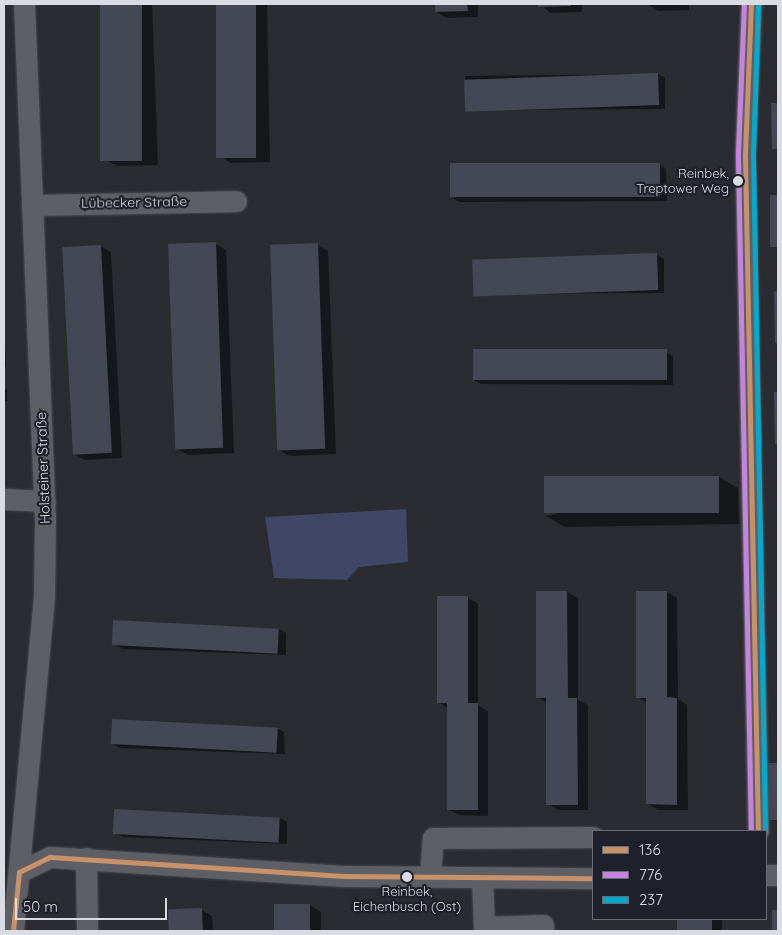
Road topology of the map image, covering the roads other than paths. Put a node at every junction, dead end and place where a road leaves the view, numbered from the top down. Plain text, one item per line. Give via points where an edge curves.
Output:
1 (24, 4) edge
2 (752, 4) edge
3 (236, 201) dead end
4 (32, 205) junction
5 (4, 499) edge
6 (45, 501) junction
7 (758, 830) edge
8 (592, 837) edge
9 (86, 858) junction
10 (19, 872) junction
11 (430, 877) junction
12 (482, 878) junction
13 (592, 878) edge
14 (13, 931) edge
15 (87, 931) edge
16 (543, 931) edge

1 - 4 street, Holsteiner Straße
2 - 7 street via 745,156
3 - 4 street, Lübecker Straße
4 - 6 street, Holsteiner Straße
5 - 6 street
6 - 10 street, Holsteiner Straße via 44,595
8 - 11 street via 433,838
9 - 10 street via 50,857
9 - 11 street via 343,876
9 - 15 street
10 - 14 street, Holsteiner Straße
11 - 12 street
12 - 13 street
12 - 16 street via 484,927 543,925

